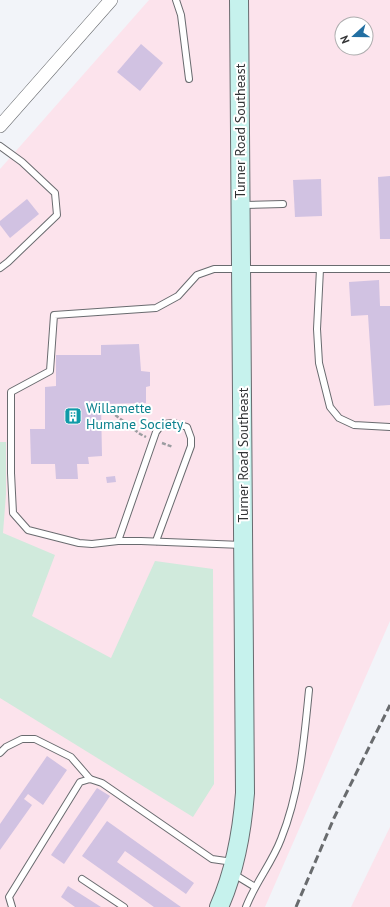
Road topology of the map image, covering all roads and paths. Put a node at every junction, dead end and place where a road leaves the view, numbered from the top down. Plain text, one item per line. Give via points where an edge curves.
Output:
1 (111, 0) edge
2 (176, 0) edge
3 (239, 0) edge
4 (189, 79) dead end
5 (0, 126) edge
6 (0, 146) edge
7 (283, 204) dead end
8 (241, 205) junction
9 (0, 268) edge
10 (241, 269) junction
11 (320, 269) junction
12 (390, 269) edge
13 (101, 404) dead end
14 (390, 427) edge
15 (154, 440) junction
16 (173, 447) dead end
17 (118, 541) junction
18 (156, 541) junction
19 (243, 545) junction
20 (309, 690) dead end
21 (0, 753) edge
22 (90, 779) junction
23 (233, 868) junction
24 (82, 879) dead end
25 (255, 887) junction
26 (12, 907) edge
27 (124, 907) edge
28 (219, 907) edge
29 (246, 907) edge

1 - 5 street
2 - 4 lane via 181,15
3 - 8 main road, Turner Road Southeast
6 - 9 lane via 22,162 55,193 57,215
7 - 8 lane
8 - 10 main road, Turner Road Southeast
10 - 11 lane
10 - 17 lane via 214,269 196,275 178,296 156,308 54,315 50,371 11,392 11,473 14,513 28,530 79,543
10 - 19 main road, Turner Road Southeast
11 - 12 lane
11 - 14 lane via 317,329 319,363 330,407 339,418 354,425
13 - 15 path via 140,434
15 - 16 path
15 - 17 lane
15 - 18 lane via 162,424 174,423 187,427 191,438 191,446
17 - 18 lane
18 - 19 lane
19 - 23 main road, Turner Road Southeast via 245,793 243,820
20 - 25 lane via 298,778 286,824 276,851
21 - 22 lane via 22,739 35,739 71,757
22 - 23 lane via 102,783 212,859
22 - 26 lane via 80,782 17,883 9,897
23 - 25 lane
23 - 28 main road, Turner Road Southeast
24 - 27 lane
25 - 29 lane

